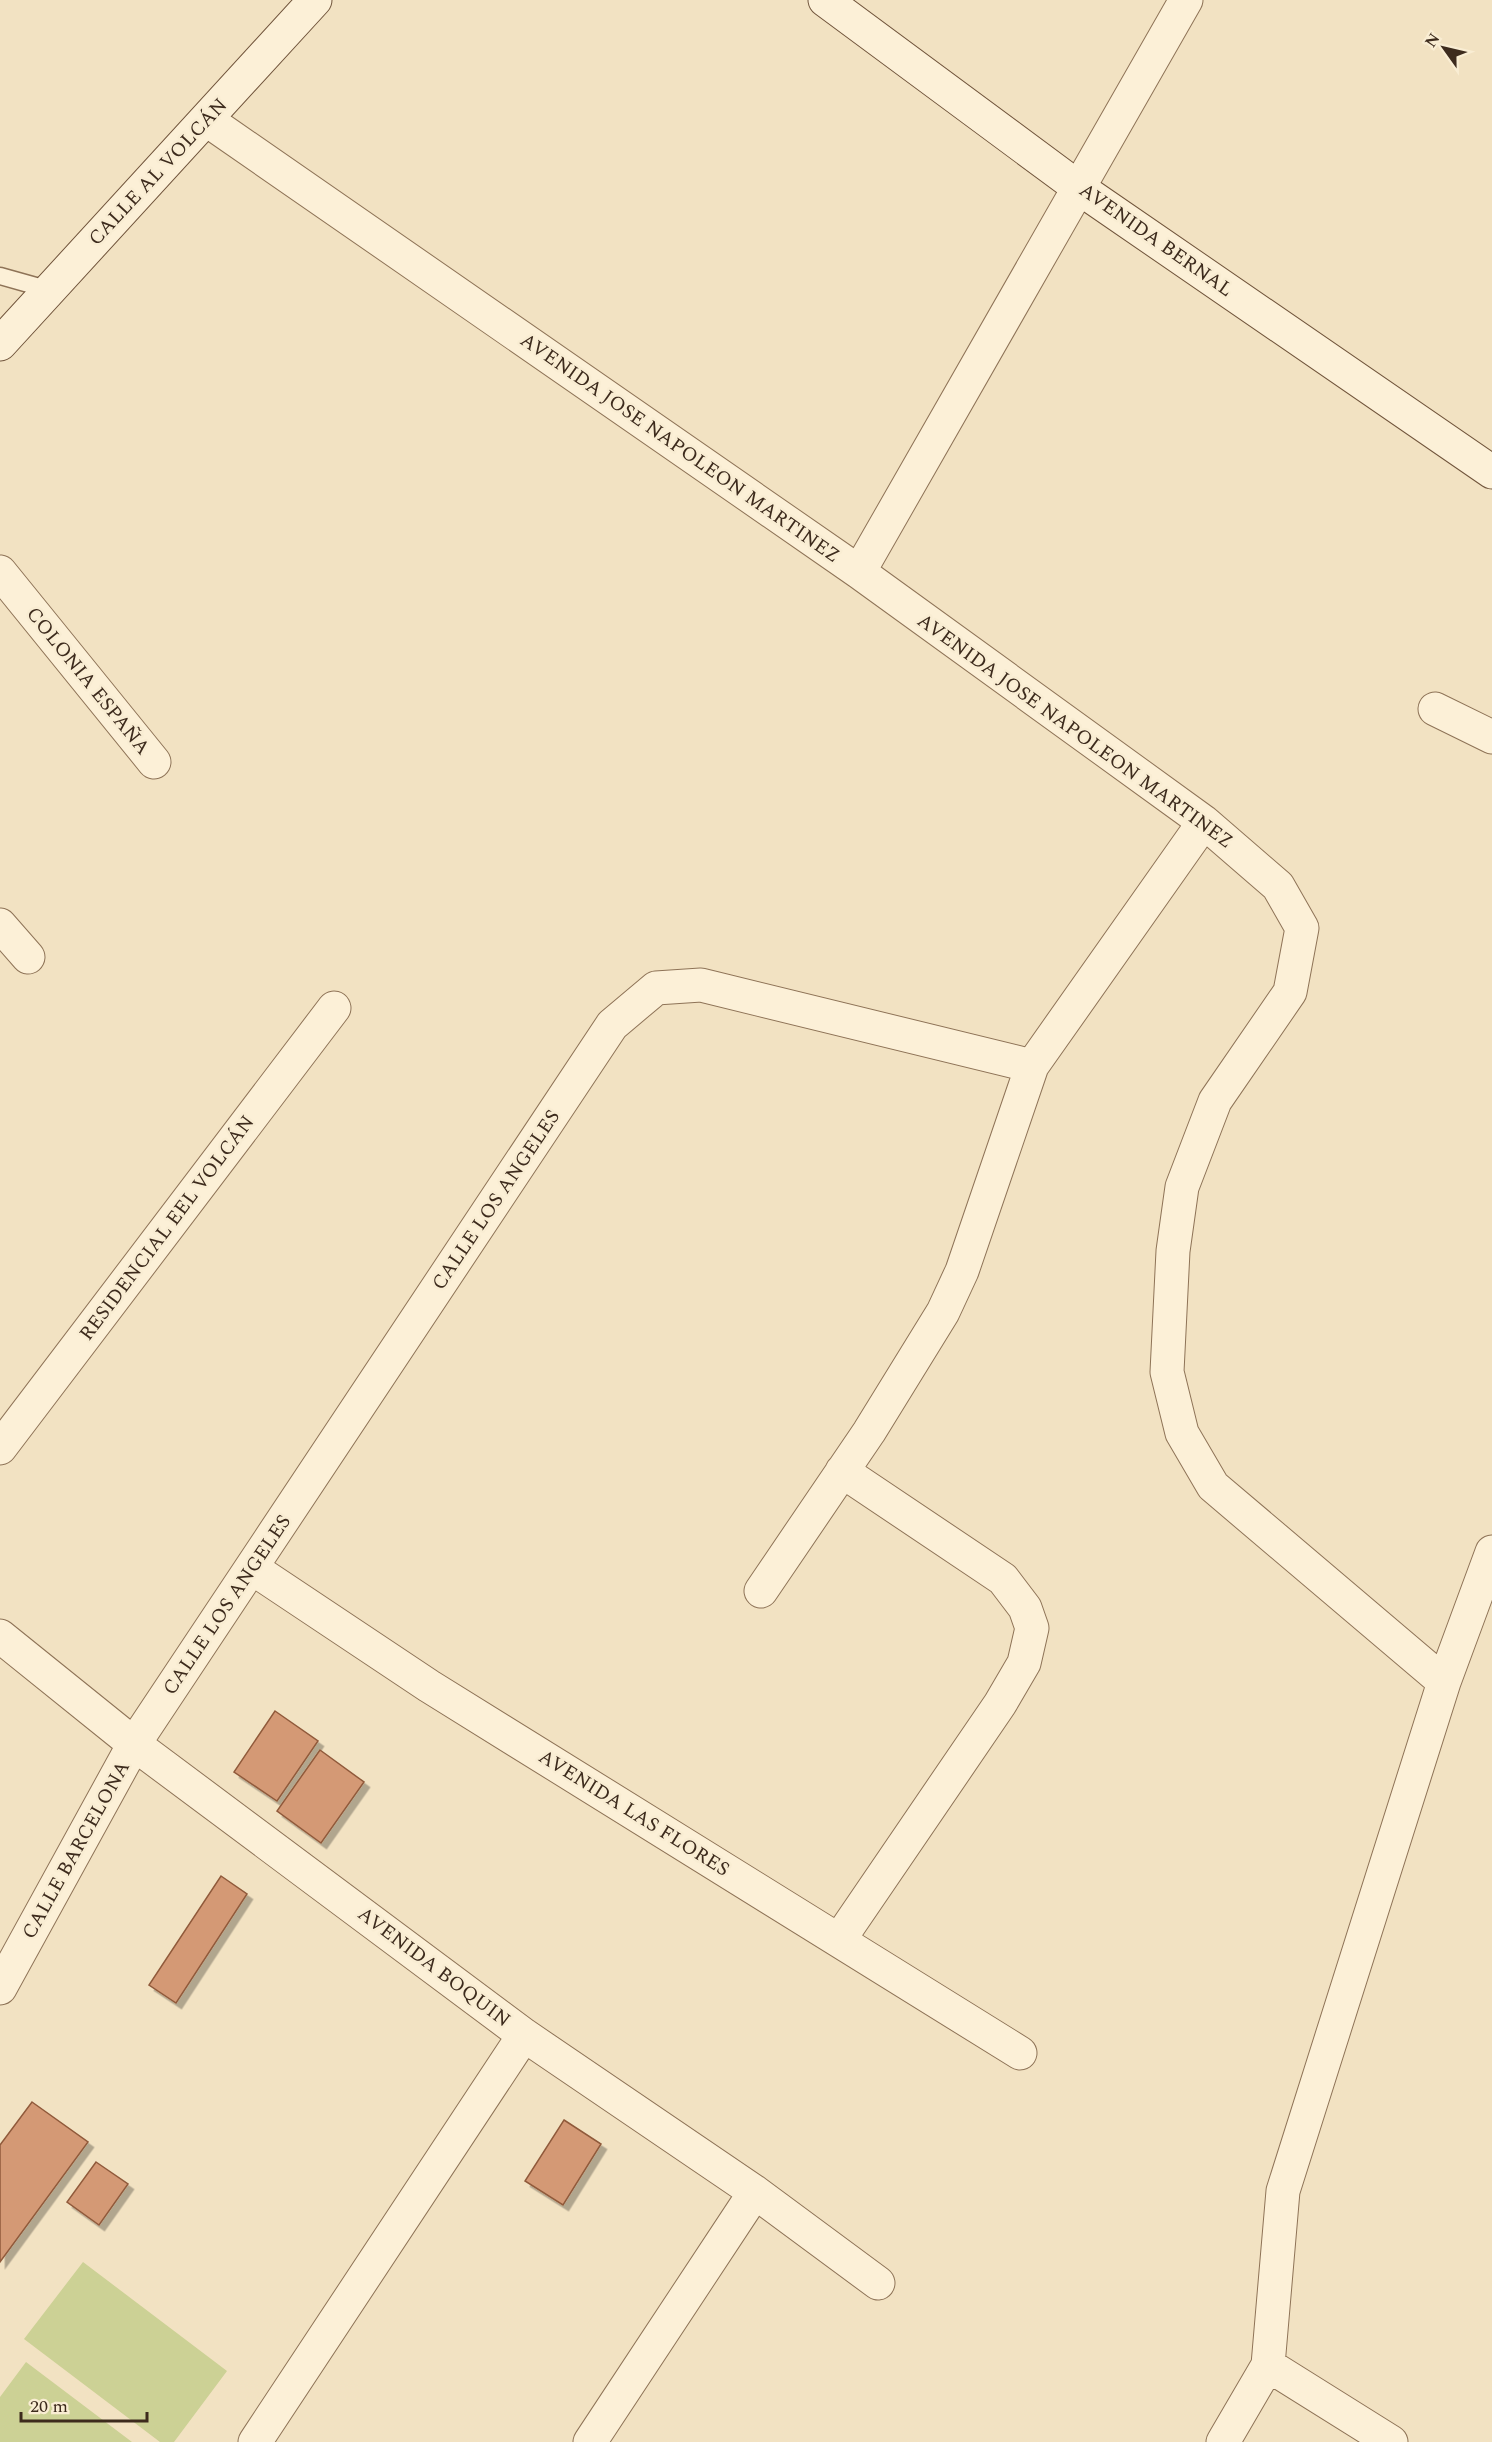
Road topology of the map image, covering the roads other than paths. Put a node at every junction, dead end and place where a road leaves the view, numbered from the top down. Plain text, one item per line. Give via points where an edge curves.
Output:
1 (315, 0) edge
2 (825, 0) edge
3 (1186, 0) edge
4 (207, 120) junction
5 (1079, 188) junction
6 (0, 276) edge
7 (50, 290) junction
8 (0, 344) edge
9 (1492, 472) edge
10 (0, 572) edge
11 (859, 572) junction
12 (1435, 709) dead end
13 (1492, 737) edge
14 (154, 762) dead end
15 (1204, 822) junction
16 (0, 925) edge
17 (28, 957) dead end
18 (334, 1008) dead end
19 (1032, 1066) junction
20 (0, 1448) edge
21 (842, 1471) junction
22 (1492, 1552) edge
23 (252, 1568) junction
24 (761, 1591) dead end
25 (0, 1636) edge
26 (1444, 1682) junction
27 (134, 1743) junction
28 (839, 1940) junction
29 (0, 1988) edge
30 (524, 2035) junction
31 (1020, 2053) dead end
32 (755, 2192) junction
33 (878, 2283) dead end
34 (1268, 2365) junction
35 (255, 2442) edge
36 (590, 2442) edge
37 (1223, 2442) edge
38 (1391, 2442) edge

1 - 4 street, CALLE AL VOLCÁN
2 - 5 street, AVENIDA BERNAL
3 - 5 street
4 - 7 street, CALLE AL VOLCÁN
4 - 11 street, AVENIDA JOSE NAPOLEON MARTINEZ
5 - 9 street, AVENIDA BERNAL
5 - 11 street
6 - 7 lane
7 - 8 street, CALLE AL VOLCÁN
10 - 14 street, COLONIA ESPAÑA
11 - 15 street, AVENIDA JOSE NAPOLEON MARTINEZ
12 - 13 street
15 - 19 street
15 - 26 street, AVENIDA JOSE NAPOLEON MARTINEZ via 1278,886 1302,928 1290,992 1215,1101 1182,1187 1173,1251 1167,1372 1182,1432 1213,1486
16 - 17 street
18 - 20 street, RESIDENCIAL EEL VOLCÁN
19 - 21 street via 962,1271 943,1312
19 - 23 street, CALLE LOS ANGELES via 700,985 657,988 612,1024
21 - 24 street
21 - 28 street via 1003,1579 1024,1608 1032,1628 1024,1663 1000,1704
22 - 26 street
23 - 27 street, CALLE LOS ANGELES
23 - 28 street, AVENIDA LAS FLORES via 429,1686
25 - 27 street, AVENIDA BOQUIN
26 - 34 street via 1283,2192
27 - 29 street, CALLE BARCELONA
27 - 30 street, AVENIDA BOQUIN
28 - 31 street, AVENIDA LAS FLORES
30 - 32 street, AVENIDA BOQUIN
30 - 35 street
32 - 33 street, AVENIDA BOQUIN
32 - 36 street
34 - 37 street
34 - 38 street

